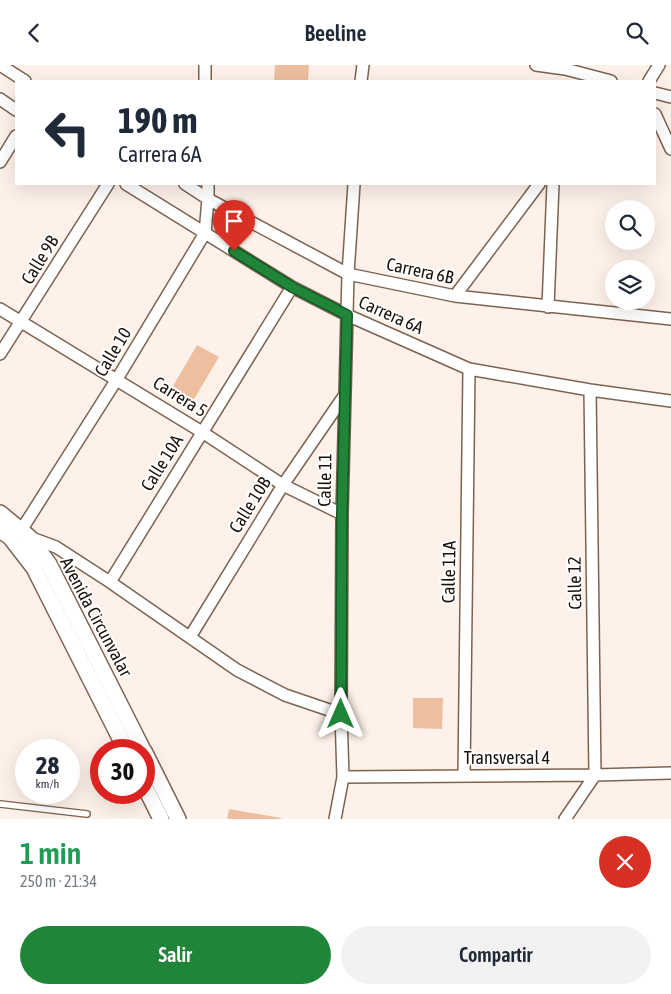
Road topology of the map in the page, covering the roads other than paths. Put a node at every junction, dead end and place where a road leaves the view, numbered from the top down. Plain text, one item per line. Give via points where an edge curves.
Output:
1 (0, 65) edge
2 (205, 65) edge
3 (362, 65) edge
4 (536, 65) edge
5 (659, 65) edge
6 (565, 72) edge
7 (23, 80) edge
8 (205, 80) edge
9 (361, 80) edge
10 (606, 80) edge
11 (650, 80) edge
12 (656, 93) edge
13 (671, 97) edge
14 (0, 99) edge
15 (15, 108) edge
16 (656, 115) edge
17 (15, 138) edge
18 (671, 149) edge
19 (0, 162) edge
20 (107, 185) edge
21 (128, 185) edge
22 (186, 185) edge
23 (208, 185) edge
24 (354, 185) edge
25 (538, 185) edge
26 (552, 185) edge
27 (208, 199) junction
28 (205, 233) junction
29 (348, 274) junction
30 (292, 287) junction
31 (455, 296) junction
32 (548, 307) junction
33 (0, 309) edge
34 (347, 315) junction
35 (671, 319) edge
36 (21, 322) junction
37 (0, 354) edge
38 (470, 369) junction
39 (117, 379) junction
40 (590, 391) junction
41 (344, 395) junction
42 (671, 401) edge
43 (202, 431) junction
44 (283, 485) junction
45 (0, 513) edge
46 (342, 514) junction
47 (0, 530) edge
48 (26, 533) junction
49 (110, 582) junction
50 (190, 637) junction
51 (341, 714) junction
52 (120, 739) edge
53 (138, 739) edge
54 (155, 772) edge
55 (671, 773) edge
56 (464, 775) junction
57 (595, 775) junction
58 (343, 777) junction
59 (0, 804) edge
60 (154, 804) edge
61 (87, 814) dead end
62 (161, 819) edge
63 (178, 819) edge
64 (335, 819) edge
65 (565, 819) edge

1 - 7 street
2 - 8 street
3 - 9 street
4 - 6 street
5 - 11 street
6 - 10 street
12 - 13 street
14 - 15 street
16 - 18 street
17 - 19 street
20 - 36 street, Calle 9B
21 - 28 street, Carrera 6A
22 - 27 street, Carrera 6B
23 - 27 street, Calle 10
24 - 29 street, Calle 11
25 - 31 street
26 - 32 street
27 - 28 street, Calle 10
27 - 29 street, Carrera 6B
28 - 30 street, Carrera 6A
28 - 39 street, Calle 10
29 - 31 street, Carrera 6B
29 - 34 street, Calle 11
30 - 34 street, Carrera 6A
30 - 43 street, Calle 10A
31 - 32 street, Carrera 6B
32 - 35 street, Carrera 6B
33 - 36 street, Carrera 5
34 - 38 street, Carrera 6A
34 - 41 street, Calle 11
36 - 37 street, Calle 9B
36 - 39 street, Carrera 5
38 - 40 street, Carrera 6A
38 - 56 street, Calle 11A
39 - 43 street, Carrera 5
39 - 48 street, Calle 10
40 - 42 street, Carrera 6A
40 - 57 street, Calle 12
41 - 44 street, Calle 10B
41 - 46 street, Calle 11
43 - 44 street, Carrera 5
43 - 49 street, Calle 10A
44 - 46 street, Carrera 5
44 - 50 street, Calle 10B
45 - 48 main road, Avenida Circunvalar
46 - 51 street, Calle 11
47 - 52 main road, Avenida Circunvalar via 10,537 34,568
48 - 49 street via 56,547
48 - 53 main road, Avenida Circunvalar via 49,564
49 - 50 street
50 - 51 street via 237,670 285,695
51 - 58 street, Calle 11
54 - 63 main road, Avenida Circunvalar
55 - 57 street, Transversal 4
56 - 57 street, Transversal 4
56 - 58 street, Transversal 4
57 - 65 street
58 - 64 street, Calle 11
59 - 61 lane
60 - 62 main road

